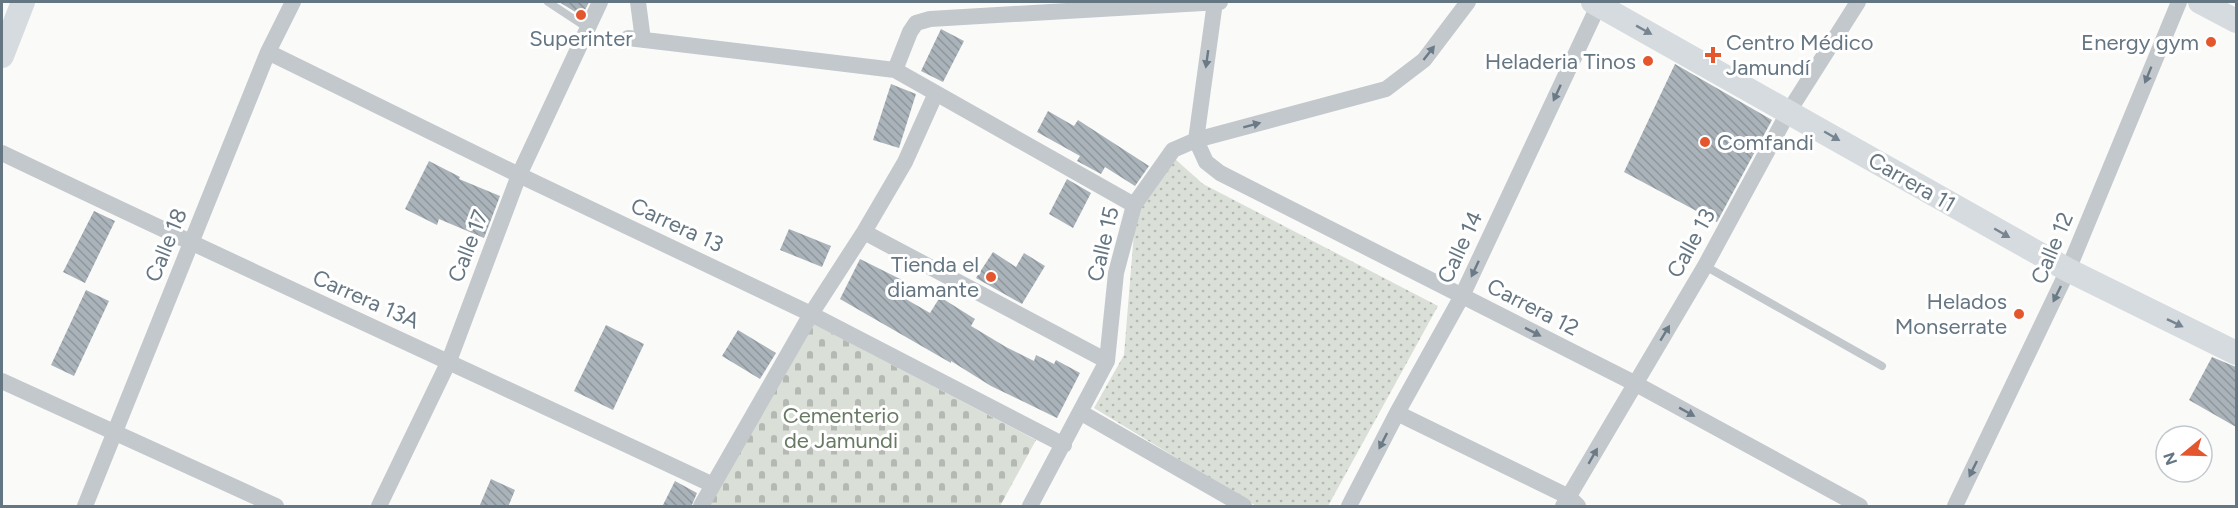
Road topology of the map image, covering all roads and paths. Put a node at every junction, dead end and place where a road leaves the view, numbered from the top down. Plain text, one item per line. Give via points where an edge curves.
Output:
1 (23, 2) edge
2 (293, 2) edge
3 (548, 2) edge
4 (600, 2) edge
5 (638, 2) edge
6 (1216, 2) edge
7 (1468, 2) edge
8 (1597, 2) edge
9 (1858, 2) edge
10 (2179, 2) edge
11 (2200, 2) edge
12 (2236, 21) edge
13 (589, 29) junction
14 (268, 52) junction
15 (2, 56) edge
16 (895, 70) junction
17 (936, 93) junction
18 (1789, 111) junction
19 (1196, 140) junction
20 (2, 153) edge
21 (519, 175) junction
22 (1134, 205) junction
23 (864, 232) junction
24 (191, 244) junction
25 (1705, 266) junction
26 (2068, 270) junction
27 (1462, 296) junction
28 (812, 314) junction
29 (2236, 353) edge
30 (1107, 360) junction
31 (449, 361) junction
32 (1882, 366) dead end
33 (2, 381) edge
34 (1636, 384) junction
35 (1080, 412) junction
36 (1397, 412) junction
37 (115, 433) junction
38 (1064, 445) junction
39 (713, 485) junction
40 (1570, 503) edge
41 (85, 507) edge
42 (276, 507) edge
43 (379, 507) edge
44 (701, 507) edge
45 (1030, 507) edge
46 (1244, 507) edge
47 (1349, 507) edge
48 (1860, 507) edge
49 (1955, 507) edge

1 - 15 main road
2 - 14 street, Calle 18
3 - 13 lane
4 - 13 street, Calle 17
5 - 16 street via 635,39
6 - 16 street via 930,19 916,23
6 -> 19 street
19 -> 7 street, Calle 15 via 1386,89 1424,60
8 -> 18 main road, Carrera 11
8 -> 27 street, Calle 14
9 - 18 street, Calle 13
10 -> 26 street, Calle 12
11 - 12 main road
13 - 21 street, Calle 17
14 - 21 street, Carrera 13
14 - 24 street, Calle 18
16 - 17 street
17 - 22 street
17 - 23 street via 905,162
18 - 25 street, Calle 13
18 -> 26 main road, Carrera 11
19 - 22 street, Calle 15 via 1173,150
19 - 27 street, Carrera 12 via 1206,162 1220,173
20 - 24 street, Carrera 13A
21 - 28 street, Carrera 13
21 - 31 street, Calle 17
22 - 30 street, Calle 15 via 1116,273
23 - 28 street
23 - 30 street
24 - 31 street, Carrera 13A
24 - 37 street, Calle 18
25 - 32 lane
34 -> 25 street, Calle 13
26 -> 29 main road, Carrera 11
26 -> 49 street, Calle 12
27 -> 34 street, Carrera 12
27 - 36 street, Calle 14
28 - 38 street, Carrera 13
28 - 39 street
30 - 35 street, Calle 15
31 - 39 street, Carrera 13A
31 - 43 street, Calle 17
33 - 37 street
40 -> 34 street, Calle 13
34 -> 48 street, Carrera 12
35 - 38 street, Calle 15
35 - 46 street
36 - 40 street
36 -> 47 street, Calle 14
37 - 41 street, Calle 18
37 - 42 street
38 - 45 street, Calle 15
39 - 44 street

